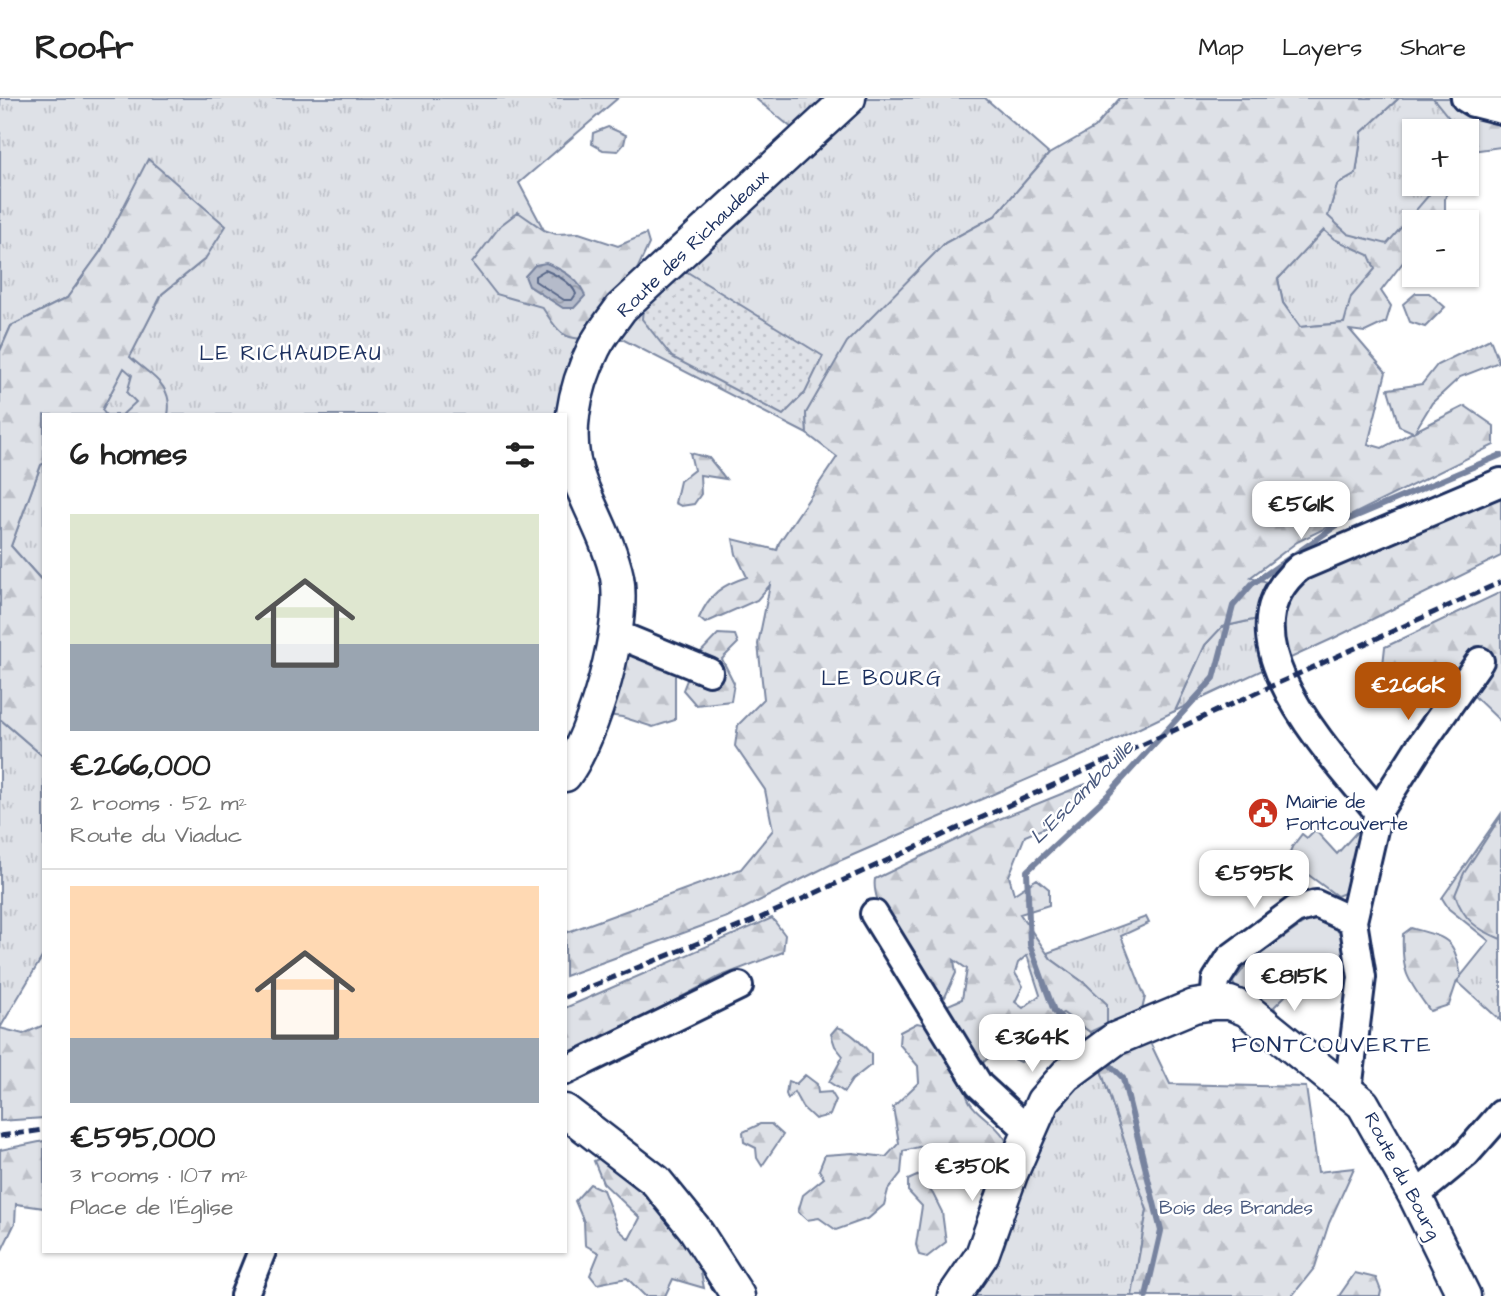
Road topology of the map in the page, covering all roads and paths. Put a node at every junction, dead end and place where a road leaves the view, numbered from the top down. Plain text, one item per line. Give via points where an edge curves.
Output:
1 (849, 98) edge
2 (1465, 98) edge
3 (1501, 110) edge
4 (1501, 482) edge
5 (614, 633) junction
6 (1480, 661) dead end
7 (709, 672) dead end
8 (567, 772) edge
9 (1378, 812) junction
10 (874, 914) dead end
11 (1353, 921) junction
12 (739, 986) dead end
13 (1204, 1005) junction
14 (567, 1071) edge
15 (1348, 1090) junction
16 (567, 1113) edge
17 (1501, 1114) edge
18 (1030, 1132) junction
19 (1415, 1196) junction
20 (261, 1253) edge
21 (244, 1296) edge
22 (738, 1296) edge
23 (954, 1296) edge
24 (1464, 1296) edge

1 - 5 street, Route des Richaudeaux via 621,308 595,347 578,386 572,451 616,574 619,590
2 - 3 street
4 - 9 street via 1300,567 1275,595 1270,636 1281,677 1326,749
5 - 7 street
5 - 8 street, Route des Richaudeaux via 594,715
6 - 9 street
9 - 11 street
10 - 18 street via 979,1085
11 - 13 street via 1316,904 1295,910 1230,958
11 - 15 street via 1362,977
12 - 14 street
13 - 15 street, Route du Bourg via 1230,1003 1247,1010
13 - 18 street via 1115,1039 1089,1057 1043,1101
15 - 19 street, Route du Bourg via 1363,1104
16 - 22 street via 656,1181 694,1228
17 - 19 street via 1466,1154
18 - 23 street via 982,1255
19 - 24 street, Route du Bourg
20 - 21 street

